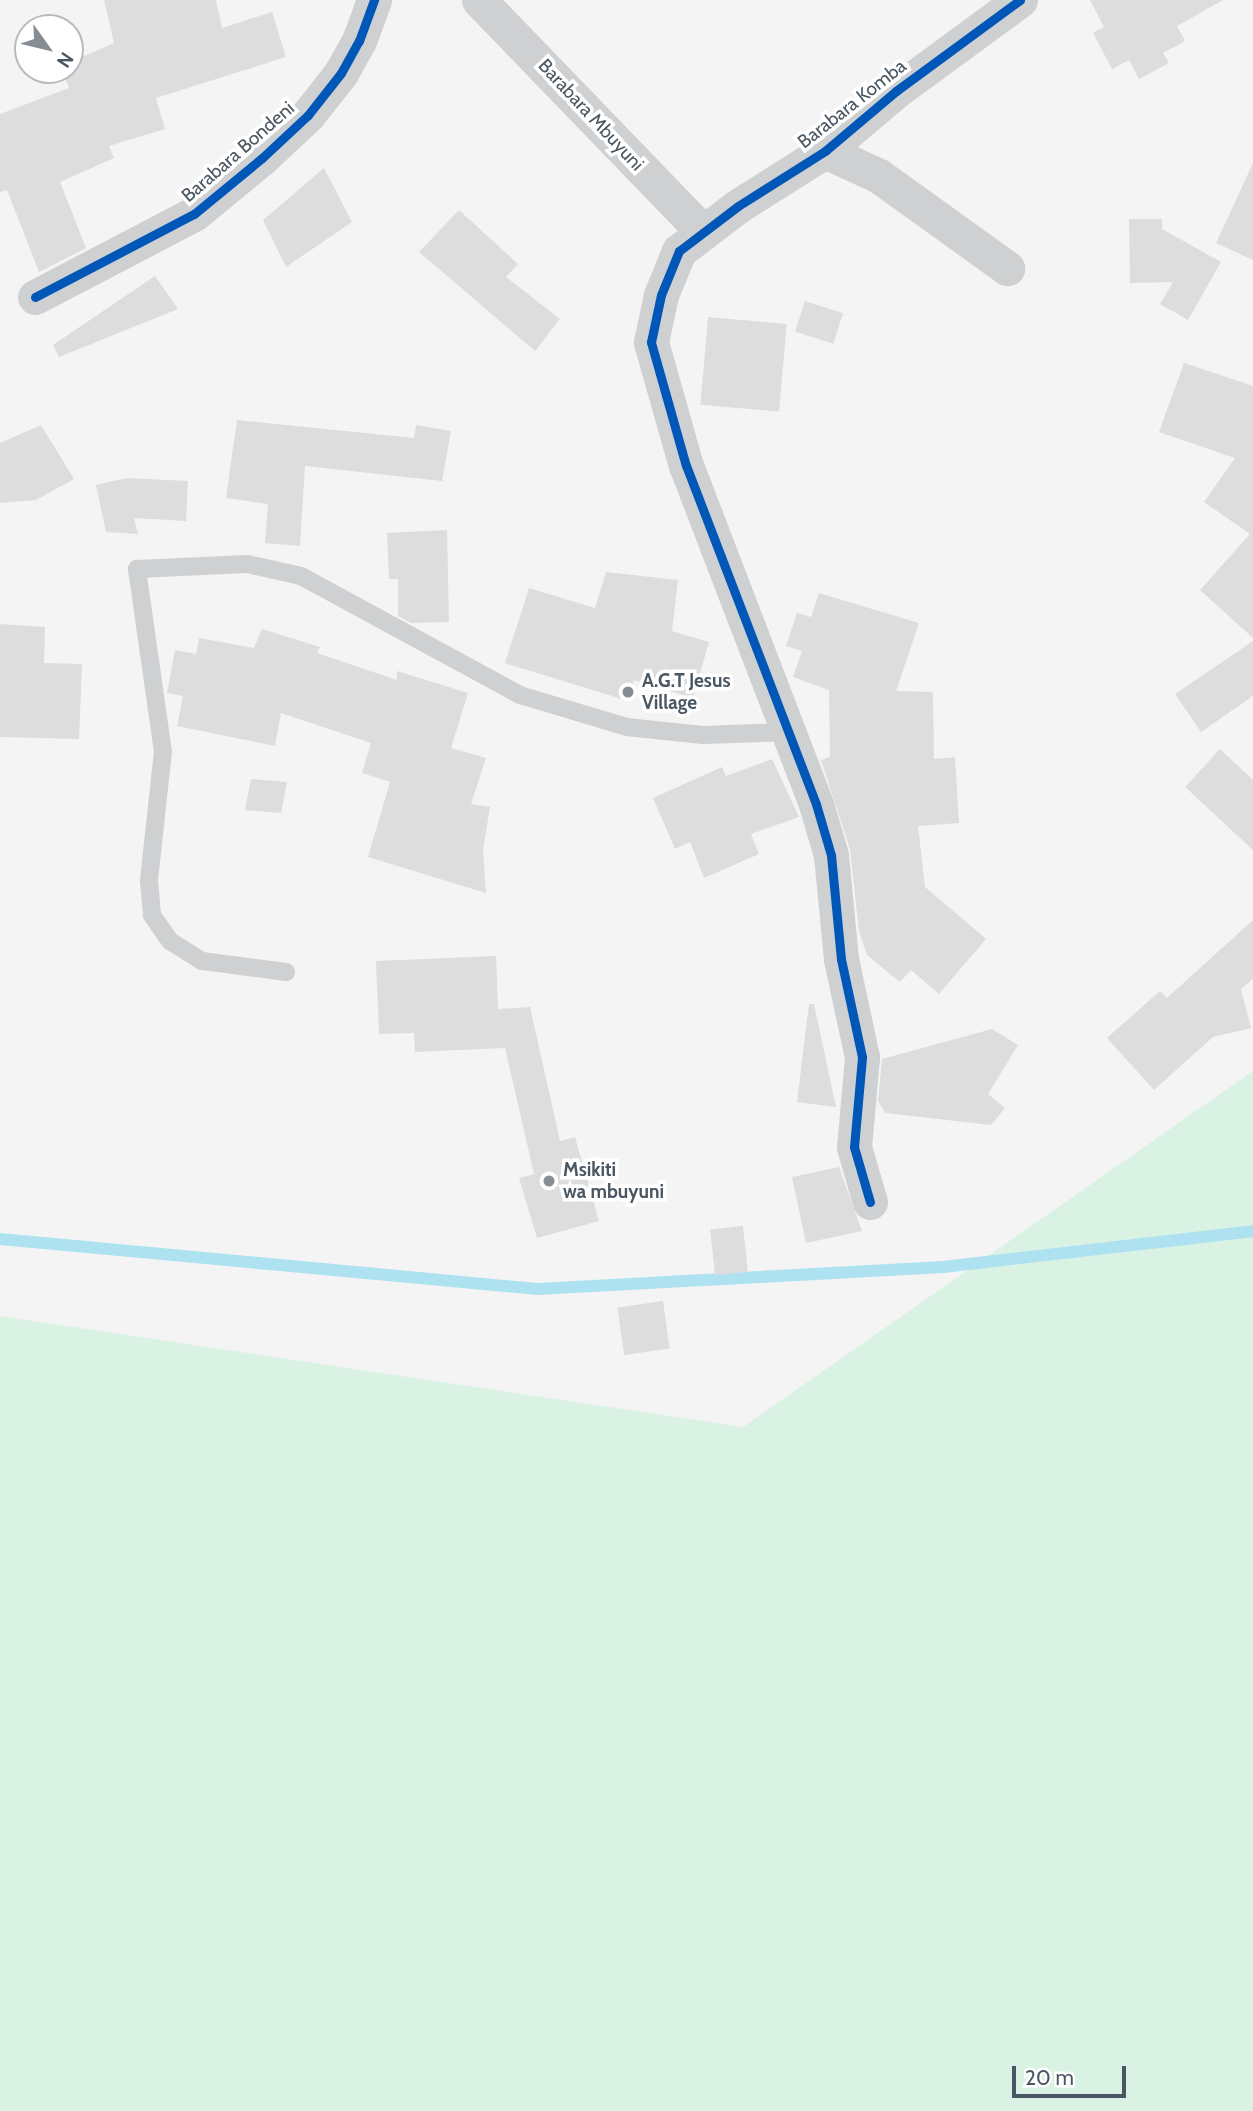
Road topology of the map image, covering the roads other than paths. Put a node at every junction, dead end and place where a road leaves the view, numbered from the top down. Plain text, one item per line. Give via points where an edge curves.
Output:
1 (374, 0) edge
2 (479, 0) edge
3 (1020, 0) edge
4 (825, 150) junction
5 (702, 231) junction
6 (1007, 268) dead end
7 (35, 297) dead end
8 (788, 732) junction
9 (286, 972) dead end
10 (870, 1202) dead end

1 - 7 street, Barabara Bondeni via 341,73 308,115 262,158 194,214
2 - 5 street, Barabara Mbuyuni
3 - 4 street, Barabara Komba
4 - 5 street, Barabara Komba
4 - 6 street via 899,189
5 - 8 street, Barabara Komba via 679,251 661,295 651,342 686,466
8 - 9 lane via 703,735 627,727 520,695 301,576 247,564 137,569 163,752 149,880 152,915 170,941 202,961
8 - 10 street, Barabara Komba via 816,804 838,893 841,959 862,1057 854,1147

